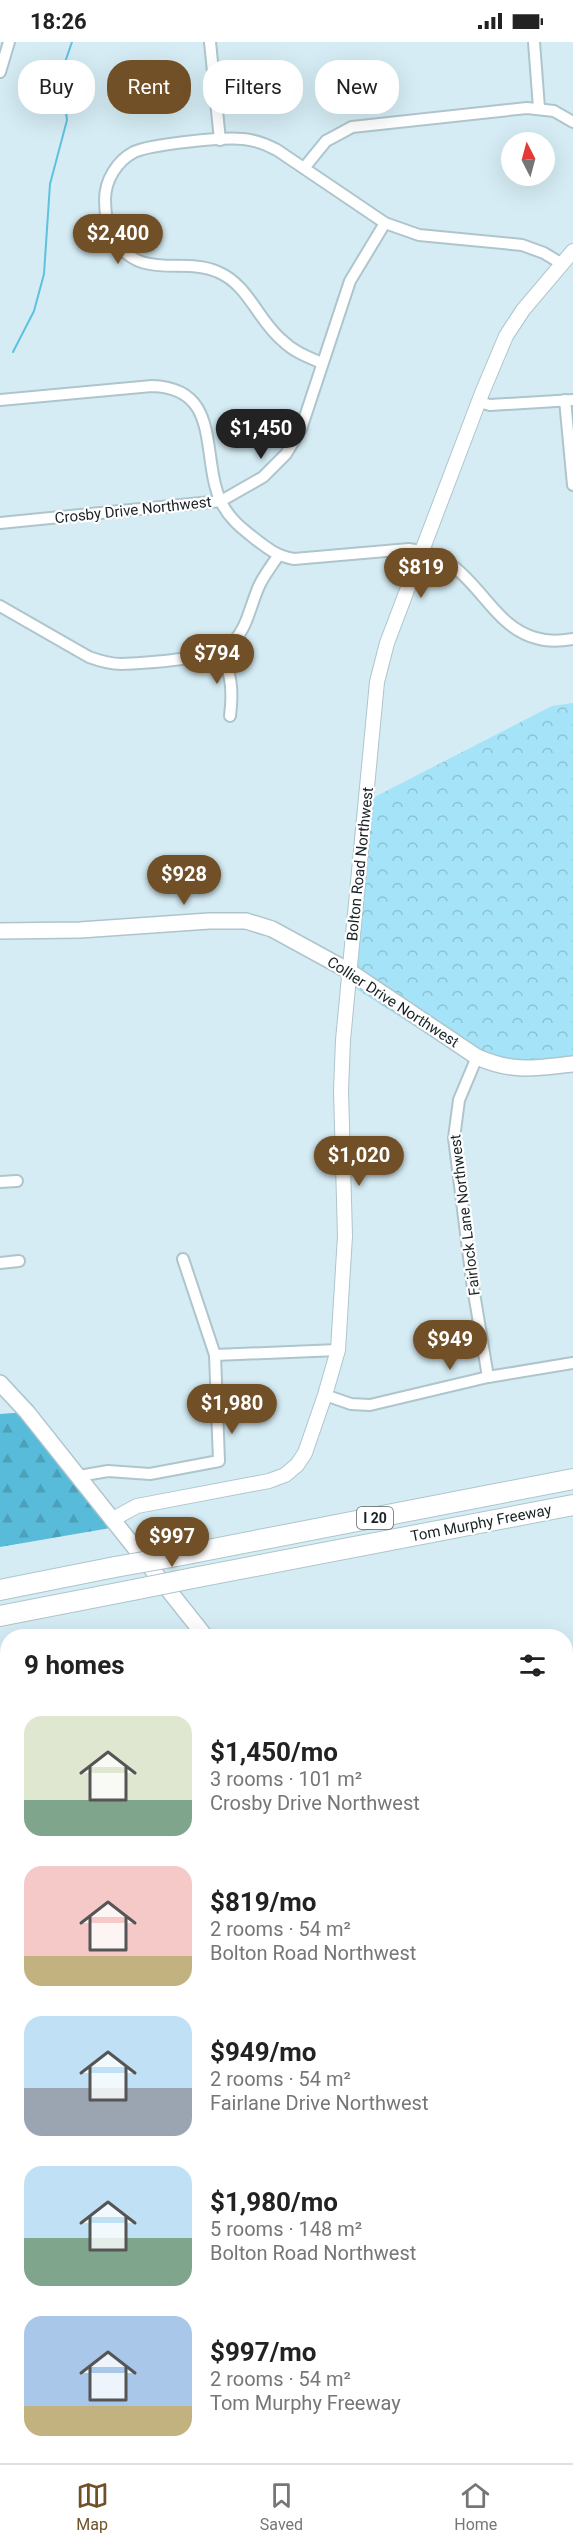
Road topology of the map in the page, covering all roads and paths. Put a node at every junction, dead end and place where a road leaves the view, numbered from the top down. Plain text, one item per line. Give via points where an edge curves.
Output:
1 (9, 42) edge
2 (210, 42) edge
3 (534, 42) edge
4 (0, 72) edge
5 (539, 108) junction
6 (573, 123) edge
7 (220, 140) junction
8 (304, 168) junction
9 (385, 223) junction
10 (573, 251) edge
11 (562, 264) junction
12 (322, 363) junction
13 (0, 400) edge
14 (569, 400) edge
15 (479, 402) junction
16 (573, 485) edge
17 (221, 501) junction
18 (0, 523) edge
19 (422, 550) junction
20 (278, 556) junction
21 (0, 606) edge
22 (573, 639) edge
23 (220, 651) junction
24 (230, 716) dead end
25 (0, 931) edge
26 (349, 971) junction
27 (477, 1058) junction
28 (573, 1064) edge
29 (17, 1181) dead end
30 (0, 1182) edge
31 (183, 1258) dead end
32 (19, 1261) dead end
33 (0, 1263) edge
34 (338, 1350) junction
35 (215, 1355) junction
36 (573, 1363) edge
37 (488, 1377) junction
38 (0, 1383) edge
39 (325, 1395) junction
40 (79, 1476) junction
41 (573, 1479) edge
42 (573, 1505) edge
43 (113, 1519) junction
44 (0, 1590) edge
45 (0, 1616) edge
46 (199, 1629) edge

1 - 4 street
2 - 7 street
3 - 5 street
5 - 6 street via 554,111
5 - 8 street via 352,127 326,141
7 - 8 street via 262,143
7 - 12 street via 148,147 124,159 105,190 110,232 124,251 143,263 205,268 226,276 241,288 282,341 301,355
8 - 9 street
9 - 11 street via 419,235 522,245
9 - 12 street, Crosby Drive Northwest via 350,280
10 - 11 street, Bolton Road Northwest
11 - 15 street, Bolton Road Northwest via 506,336
12 - 17 street, Crosby Drive Northwest via 301,429 286,454 263,477
13 - 17 street via 152,386 174,389 192,400 204,417 212,475
14 - 15 street via 490,405
14 - 16 street
15 - 19 street, Bolton Road Northwest
17 - 18 street, Crosby Drive Northwest
17 - 20 street via 232,521
19 - 20 street via 294,560
19 - 22 street via 463,573 515,629 536,638
19 - 26 street, Bolton Road Northwest via 387,643 377,682
20 - 23 street via 240,633
21 - 23 street via 104,662 121,664
23 - 24 street via 231,678
25 - 26 main road, Collier Drive Northwest via 246,921 272,930
26 - 27 main road, Collier Drive Northwest
26 - 34 street, Bolton Road Northwest via 340,1090 345,1236
27 - 28 main road, Collier Drive Northwest via 520,1069
27 - 37 street, Fairlock Lane Northwest via 459,1100 454,1138
29 - 30 street
31 - 35 street
32 - 33 street
34 - 35 street
34 - 39 street, Bolton Road Northwest
35 - 40 street via 219,1461 150,1474 108,1471
36 - 37 street
37 - 39 street via 370,1406
38 - 40 main road
39 - 43 street, Bolton Road Northwest via 305,1453 285,1475 137,1506
40 - 43 main road
41 - 44 highway, Tom Murphy Freeway / I 20, bridge
42 - 45 highway, Tom Murphy Freeway / I 20, bridge
43 - 46 main road

